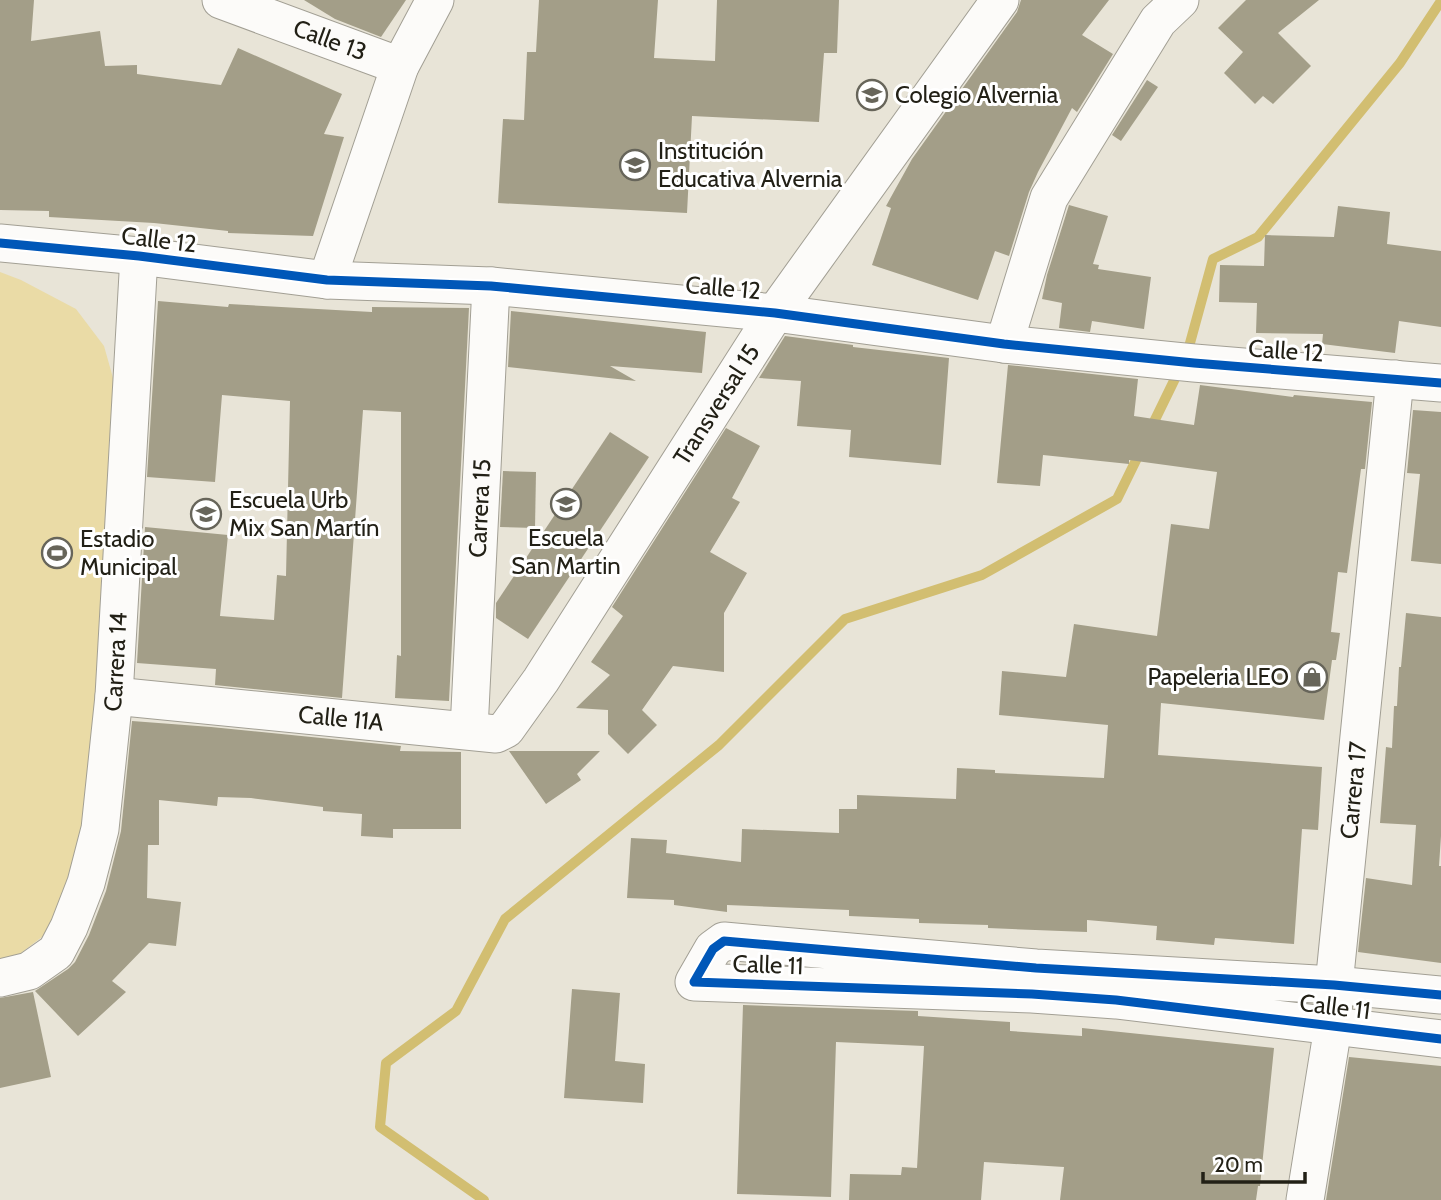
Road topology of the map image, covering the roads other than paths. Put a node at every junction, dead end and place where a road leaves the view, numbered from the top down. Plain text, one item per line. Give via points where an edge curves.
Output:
1 (221, 0) edge
2 (435, 0) edge
3 (1000, 0) edge
4 (1180, 0) edge
5 (400, 66) junction
6 (0, 243) edge
7 (139, 256) junction
8 (327, 279) junction
9 (491, 286) junction
10 (775, 313) junction
11 (1004, 344) junction
12 (1395, 379) junction
13 (1441, 383) edge
14 (541, 680) joint
15 (114, 696) junction
16 (469, 730) junction
17 (0, 978) edge
18 (1034, 981) junction
19 (1334, 985) junction
20 (1117, 986) junction
21 (1441, 995) edge
22 (1333, 1027) junction
23 (1441, 1039) edge
24 (1305, 1200) edge

1 - 5 street, Calle 13
2 - 5 street
3 - 10 street, Transversal 15
4 - 11 street via 1158,21 1049,198
5 - 8 street
6 - 7 street, Calle 12
7 - 8 street, Calle 12
7 - 15 street, Carrera 14
8 - 9 street, Calle 12
9 - 10 street, Calle 12
9 - 16 street, Carrera 15
10 - 11 street, Calle 12
10 - 14 street, Transversal 15
11 - 12 street, Calle 12
12 - 13 street, Calle 12
12 - 19 street, Carrera 17
14 - 16 street, Calle 11A via 502,733
15 - 16 street, Calle 11A
15 - 17 street, Carrera 14 via 100,829 75,913 56,952 29,971
18 - 18 street, Calle 11 via 724,941 713,948 694,982
18 - 20 street, Calle 11
19 - 20 street, Calle 11
19 - 21 street, Calle 11
19 - 22 street, Carrera 17
20 - 22 street, Calle 11
22 - 23 street, Calle 11
22 - 24 street, Carrera 17

